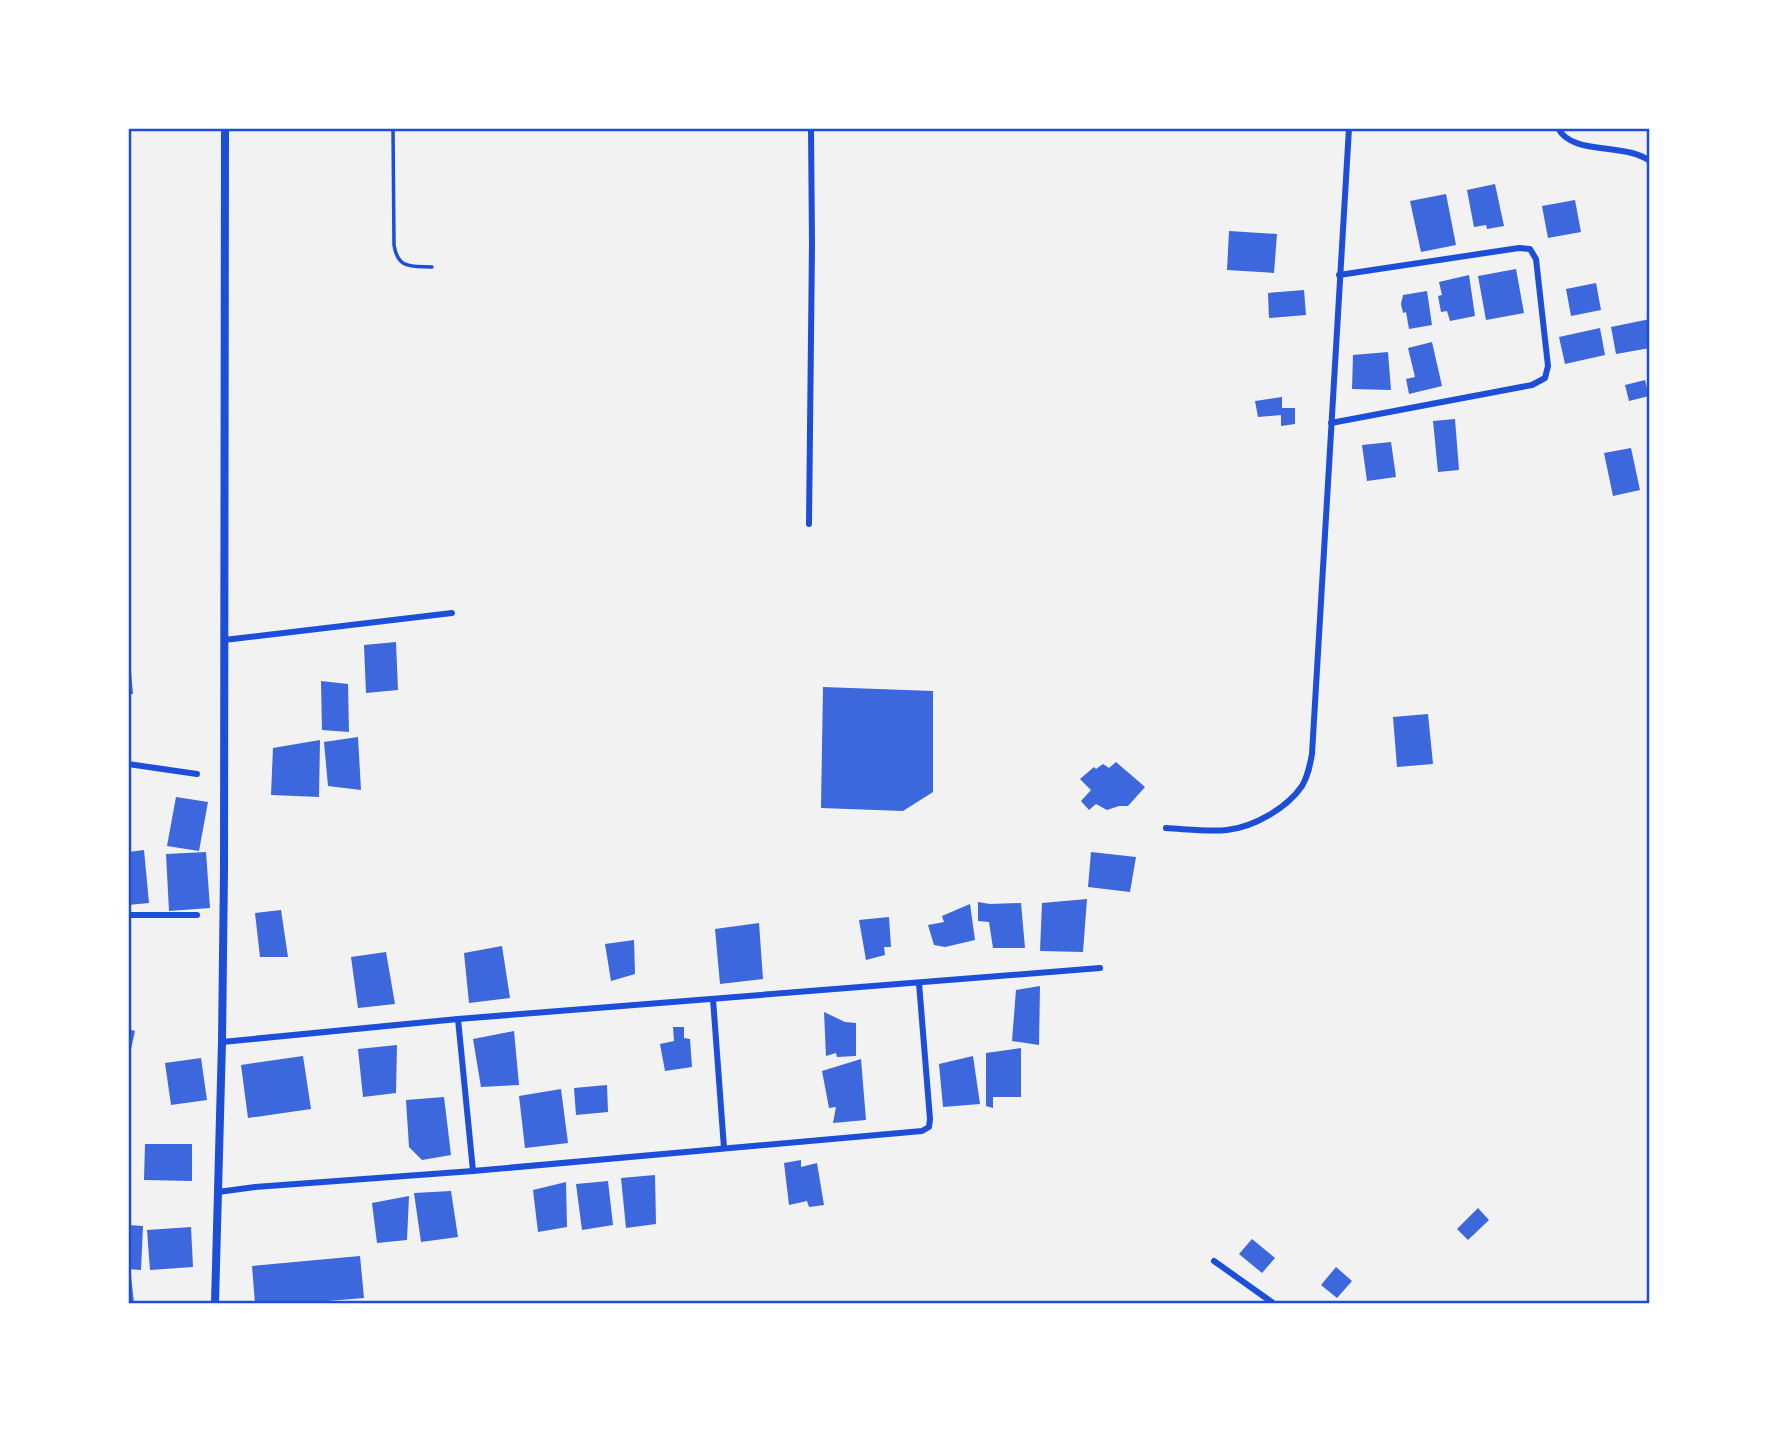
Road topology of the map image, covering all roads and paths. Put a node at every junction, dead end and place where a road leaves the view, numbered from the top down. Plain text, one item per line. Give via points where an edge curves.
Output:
1 (225, 128) edge
2 (393, 128) edge
3 (811, 128) edge
4 (1349, 128) edge
5 (1558, 128) edge
6 (1650, 161) edge
7 (432, 267) dead end
8 (1339, 275) junction
9 (1331, 423) junction
10 (809, 524) dead end
11 (452, 613) dead end
12 (224, 640) junction
13 (128, 764) edge
14 (197, 774) dead end
15 (1166, 828) dead end
16 (128, 915) edge
17 (197, 915) dead end
18 (1100, 968) dead end
19 (919, 983) junction
20 (713, 999) junction
21 (458, 1019) junction
22 (222, 1042) junction
23 (724, 1148) junction
24 (473, 1171) junction
25 (218, 1192) junction
26 (1214, 1261) dead end
27 (215, 1303) edge
28 (1273, 1303) edge

1 - 12 street
2 - 7 lane via 395,253 402,264
3 - 10 street
4 - 8 street
5 - 6 street via 1578,144 1631,152
8 - 9 street
8 - 9 street via 1530,249 1536,259 1548,366 1545,378 1532,385
9 - 15 street via 1312,754 1306,777 1283,805 1250,824 1226,830
11 - 12 street
12 - 22 street
13 - 14 street
16 - 17 street
18 - 19 street
19 - 20 street
19 - 23 street via 930,1119 926,1130
20 - 21 street
20 - 23 street
21 - 22 street
21 - 24 street
22 - 25 street
23 - 24 street
24 - 25 street
25 - 27 street
26 - 28 street

